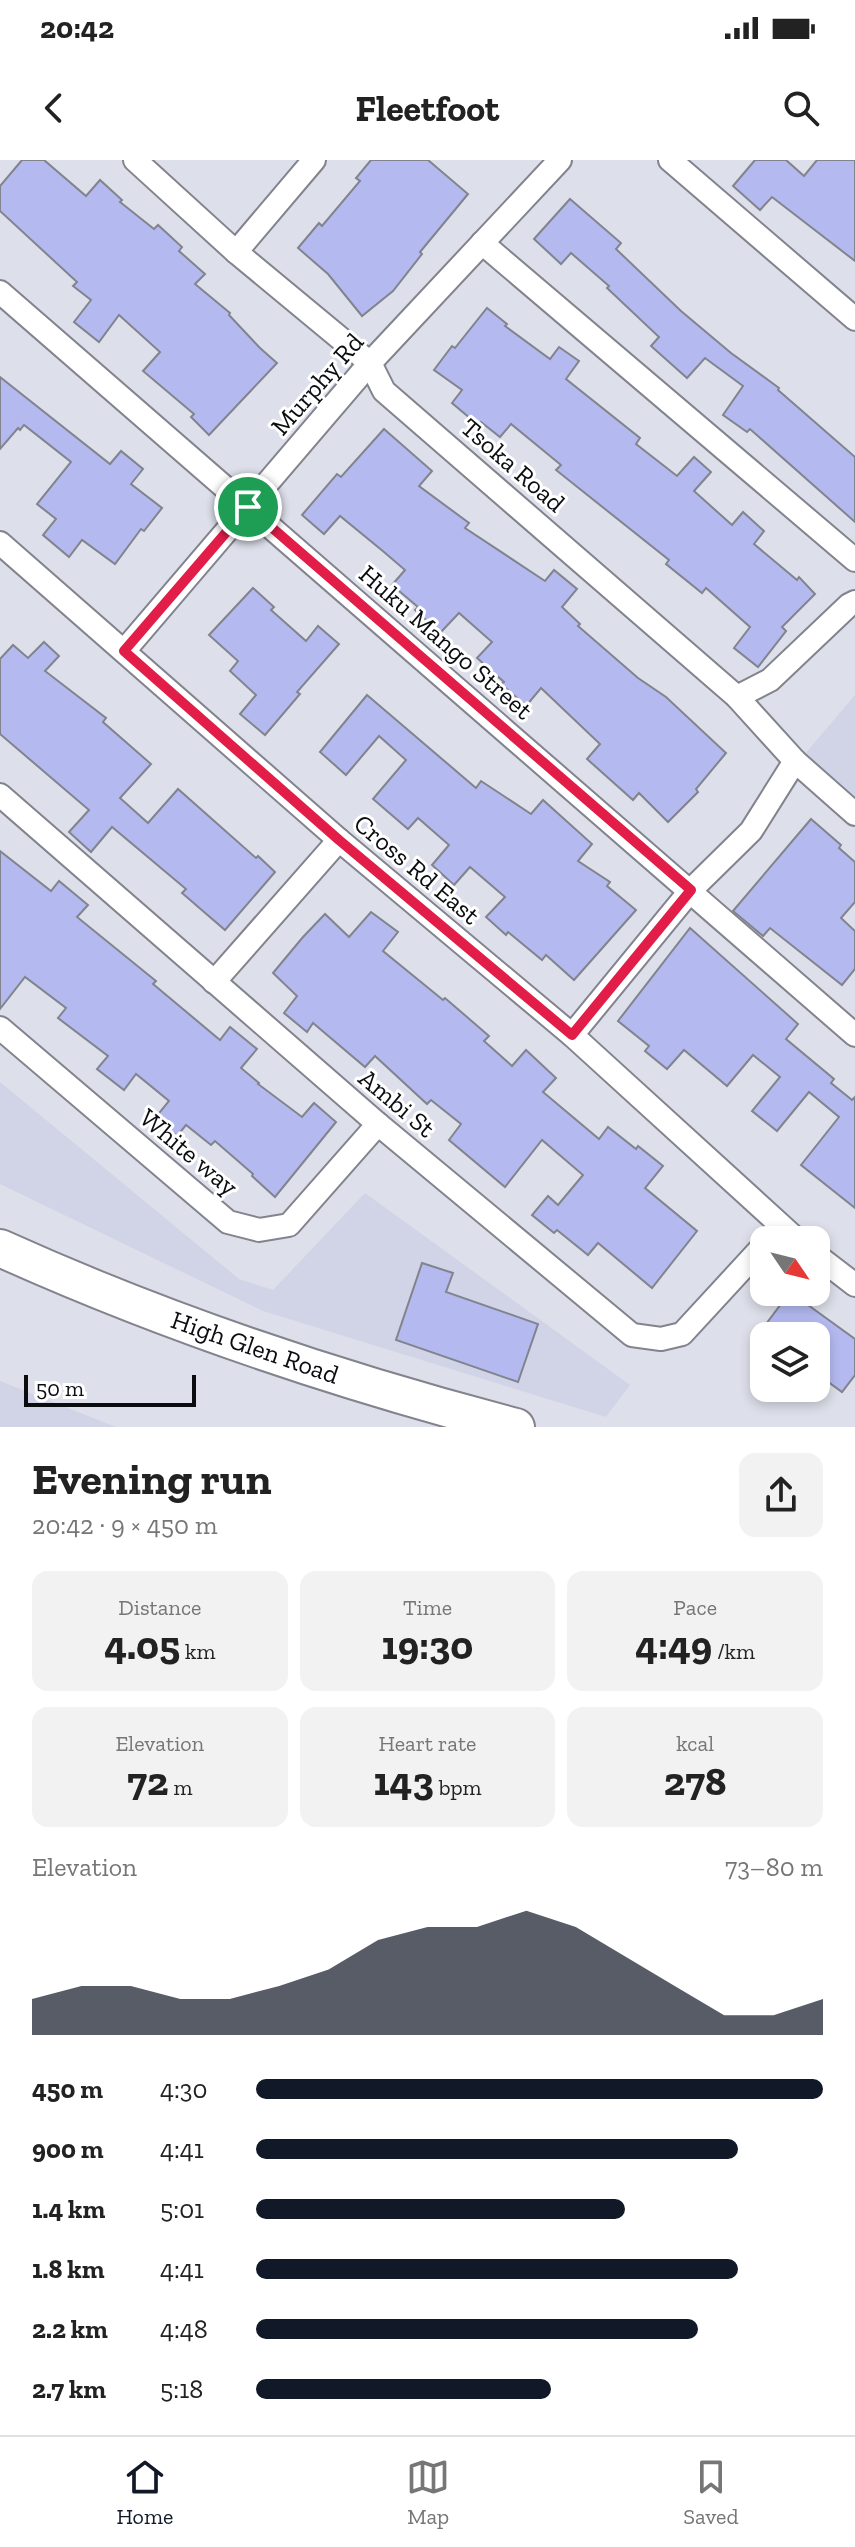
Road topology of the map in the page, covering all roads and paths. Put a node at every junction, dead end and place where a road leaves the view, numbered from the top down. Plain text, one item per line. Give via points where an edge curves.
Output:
1 (135, 160) edge
2 (314, 160) edge
3 (560, 160) edge
4 (670, 160) edge
5 (482, 243) junction
6 (236, 252) junction
7 (0, 292) edge
8 (855, 319) edge
9 (370, 363) junction
10 (248, 507) junction
11 (0, 543) edge
12 (855, 560) edge
13 (855, 602) edge
14 (124, 651) junction
15 (737, 697) junction
16 (795, 761) junction
17 (0, 795) edge
18 (855, 814) edge
19 (339, 840) junction
20 (691, 890) junction
21 (214, 982) junction
22 (0, 1028) edge
23 (572, 1035) junction
24 (855, 1035) edge
25 (378, 1124) junction
26 (772, 1226) edge
27 (0, 1248) edge
28 (750, 1260) edge
29 (830, 1266) edge
30 (855, 1285) edge
31 (516, 1427) edge

1 - 6 street, Tsoka Road
2 - 6 street
3 - 5 street, Murphy Rd
4 - 8 street
5 - 9 street, Murphy Rd
5 - 12 street
6 - 9 street, Tsoka Road
7 - 10 street, Huku Mango Street
9 - 10 street, Murphy Rd
9 - 15 street, Tsoka Road via 384,391
10 - 14 street, Murphy Rd
10 - 20 street, Huku Mango Street
11 - 14 street, Cross Rd East
13 - 15 street via 770,680
14 - 19 street, Cross Rd East
15 - 16 street, Tsoka Road
16 - 18 street, Tsoka Road
16 - 20 street via 751,831
17 - 21 street, Ambi St
19 - 21 street
19 - 23 street, Cross Rd East
20 - 23 street
20 - 24 street, Huku Mango Street
21 - 25 street, Ambi St
22 - 25 street, White way via 228,1222 259,1230 289,1225
23 - 26 street, Cross Rd East
25 - 28 street, Ambi St via 632,1335 661,1339 682,1334
27 - 31 main road, High Glen Road via 122,1300 267,1352
29 - 30 street

